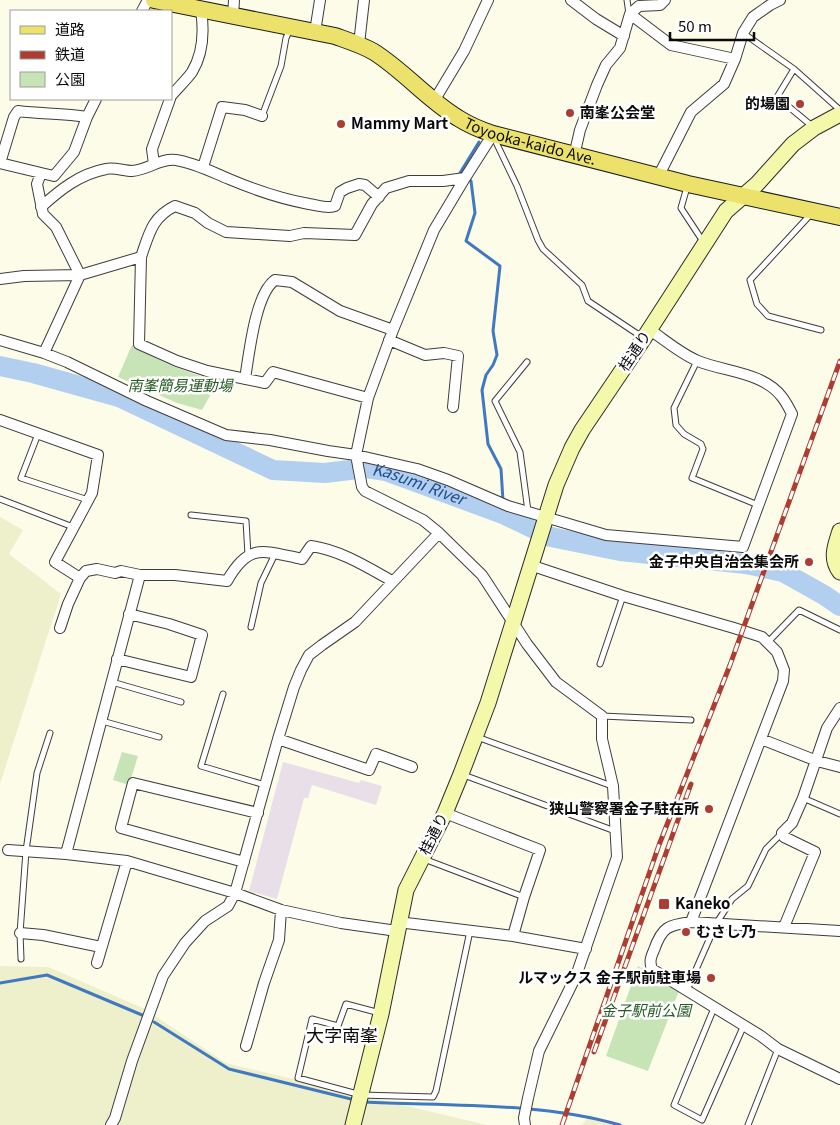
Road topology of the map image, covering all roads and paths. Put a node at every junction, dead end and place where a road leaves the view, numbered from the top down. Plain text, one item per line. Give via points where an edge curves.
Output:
1 (154, 0) edge
2 (320, 0) edge
3 (364, 0) edge
4 (488, 0) edge
5 (571, 0) edge
6 (627, 0) edge
7 (666, 0) edge
8 (780, 0) edge
9 (234, 8) edge
10 (202, 10) junction
11 (630, 14) junction
12 (291, 28) junction
13 (316, 32) junction
14 (743, 33) junction
15 (624, 36) junction
16 (359, 44) junction
17 (735, 59) junction
18 (794, 69) junction
19 (172, 95) edge
20 (96, 100) edge
21 (169, 100) edge
22 (434, 101) junction
23 (840, 110) edge
24 (840, 114) edge
25 (262, 116) joint
26 (87, 117) junction
27 (814, 128) junction
28 (493, 134) junction
29 (574, 156) junction
30 (154, 164) junction
31 (203, 167) junction
32 (41, 173) junction
33 (658, 177) junction
34 (465, 178) junction
35 (688, 184) junction
36 (379, 196) junction
37 (743, 196) junction
38 (42, 207) junction
39 (813, 212) junction
40 (840, 217) edge
41 (704, 243) junction
42 (141, 257) junction
43 (80, 275) junction
44 (0, 279) edge
45 (822, 330) dead end
46 (647, 334) junction
47 (391, 335) junction
48 (0, 340) edge
49 (44, 353) junction
50 (697, 360) junction
51 (527, 362) dead end
52 (245, 379) junction
53 (368, 398) junction
54 (453, 407) dead end
55 (0, 420) edge
56 (38, 434) junction
57 (356, 455) junction
58 (0, 499) edge
59 (88, 500) junction
60 (759, 506) junction
61 (528, 513) junction
62 (191, 515) dead end
63 (546, 518) junction
64 (74, 527) junction
65 (840, 532) edge
66 (439, 533) junction
67 (275, 554) junction
68 (248, 555) junction
69 (530, 564) junction
70 (840, 572) edge
71 (140, 574) junction
72 (80, 578) junction
73 (392, 581) junction
74 (623, 596) junction
75 (129, 614) junction
76 (512, 622) junction
77 (251, 627) dead end
78 (60, 628) dead end
79 (840, 630) edge
80 (768, 642) junction
81 (118, 659) junction
82 (600, 664) dead end
83 (111, 682) junction
84 (223, 694) dead end
85 (181, 702) dead end
86 (840, 708) edge
87 (602, 716) junction
88 (691, 720) dead end
89 (101, 721) junction
90 (50, 732) dead end
91 (476, 736) junction
92 (159, 737) dead end
93 (278, 739) junction
94 (761, 739) junction
95 (817, 761) junction
96 (412, 766) dead end
97 (840, 767) edge
98 (461, 774) junction
99 (266, 785) junction
100 (613, 786) junction
101 (803, 798) junction
102 (258, 813) junction
103 (445, 813) junction
104 (840, 814) edge
105 (616, 831) junction
106 (782, 833) junction
107 (8, 850) dead end
108 (26, 851) junction
109 (66, 854) junction
110 (421, 858) junction
111 (126, 861) junction
112 (244, 862) junction
113 (235, 893) junction
114 (524, 896) junction
115 (281, 910) junction
116 (691, 922) junction
117 (716, 924) junction
118 (397, 926) junction
119 (784, 927) junction
120 (470, 931) junction
121 (840, 931) edge
122 (20, 932) junction
123 (513, 936) junction
124 (101, 947) junction
125 (586, 949) junction
126 (21, 959) dead end
127 (96, 963) dead end
128 (688, 990) junction
129 (714, 1008) junction
130 (381, 1014) junction
131 (744, 1024) junction
132 (246, 1046) dead end
133 (778, 1049) junction
134 (840, 1079) edge
135 (360, 1099) junction
136 (111, 1125) edge
137 (353, 1125) edge
138 (525, 1125) edge
139 (748, 1125) edge

1 - 10 main road, Toyooka-kaido Ave.
2 - 13 street
3 - 16 street
4 - 22 street via 464,51
5 - 15 street
6 - 11 lane
7 - 11 street via 660,5 640,6
8 - 14 street via 753,17
9 - 10 main road, Toyooka-kaido Ave.
9 - 12 main road, Toyooka-kaido Ave.
10 - 19 street via 204,29 197,62 191,74
11 - 15 street
11 - 17 street via 671,45
12 - 13 main road, Toyooka-kaido Ave.
12 - 25 lane
13 - 16 main road, Toyooka-kaido Ave.
14 - 17 street
14 - 18 lane
15 - 29 street via 597,85
16 - 22 main road, Toyooka-kaido Ave. via 388,62
17 - 33 street via 724,84 690,112
18 - 23 lane
18 - 27 lane via 777,97
20 - 26 street
21 - 30 street via 152,149
22 - 28 main road, Toyooka-kaido Ave. via 463,121
24 - 27 street, 桂通り
25 - 31 street via 222,107
26 - 32 street via 74,152 62,168 54,176
26 - 32 street via 18,111 0,163
27 - 37 street, 桂通り via 793,144
28 - 29 main road, Toyooka-kaido Ave.
28 - 34 street
28 - 46 lane via 543,249 582,286 588,301
29 - 33 main road, Toyooka-kaido Ave.
30 - 31 street via 174,160
30 - 38 street via 132,171 108,168 74,180
31 - 36 street via 278,197 333,208 340,192 359,184
32 - 38 street via 37,184
33 - 35 main road, Toyooka-kaido Ave.
34 - 36 street via 409,181 386,188
34 - 47 street via 434,230
35 - 37 main road, Toyooka-kaido Ave.
35 - 41 lane via 680,208
36 - 42 street via 355,235 304,233 290,236 226,232 195,213 175,206 156,218
37 - 39 main road, Toyooka-kaido Ave.
37 - 41 street, 桂通り via 726,211
38 - 43 street
39 - 40 main road, Toyooka-kaido Ave.
39 - 45 lane via 750,280 757,304 768,316
41 - 46 street, 桂通り
42 - 43 street
42 - 52 street via 139,344 194,367
43 - 44 street
43 - 49 street
46 - 50 street
46 - 63 street, 桂通り via 572,448
47 - 52 street via 340,311 292,282 275,280 268,284 254,320
47 - 53 street
47 - 54 street via 425,355 444,353 458,356
48 - 49 street
49 - 57 street via 226,435
50 - 60 lane via 674,408 676,425 703,449 692,478
50 - 60 street via 749,375 771,387 792,414
51 - 61 lane via 495,401 520,452
52 - 53 street via 264,383 273,372
53 - 57 street
55 - 56 street
56 - 59 street via 98,456
56 - 59 lane via 21,478
57 - 61 street via 417,469
57 - 66 street via 365,492 423,520
58 - 64 lane
59 - 64 street
60 - 63 street via 743,547 606,535
61 - 63 street
62 - 68 lane via 246,521
63 - 69 street, 桂通り
64 - 72 street via 56,562
65 - 70 street via 834,555
66 - 73 street
66 - 76 street via 482,576
67 - 68 street via 252,552
67 - 73 street via 302,558 311,546 320,548 360,563
67 - 77 lane via 261,583
68 - 71 street via 226,581
69 - 74 street
69 - 76 street, 桂通り
71 - 72 street via 97,569 86,571
71 - 75 street
72 - 78 street
73 - 93 street via 355,622 310,656 294,688
74 - 80 street via 734,628
74 - 82 lane
75 - 81 street
75 - 81 street via 202,635 191,677
76 - 87 street via 556,682
76 - 91 street, 桂通り
79 - 80 lane via 799,610
80 - 94 street via 777,652 784,670 783,681
81 - 83 street
83 - 85 lane
83 - 89 street
84 - 99 lane via 201,766
86 - 95 street via 827,728
87 - 88 lane
87 - 100 street via 602,739
89 - 92 lane
89 - 109 street
90 - 108 lane via 37,773
91 - 98 street, 桂通り
91 - 100 lane
93 - 96 street via 369,770 376,754
93 - 99 street
94 - 95 street
94 - 116 street
95 - 97 street
95 - 101 street
98 - 103 street, 桂通り
98 - 105 lane
99 - 102 street
100 - 105 street
101 - 104 lane
101 - 106 street via 792,823
102 - 112 street
102 - 112 street via 134,783 121,828
103 - 110 street, 桂通り
103 - 114 street via 540,850
105 - 125 street via 617,857
106 - 117 lane via 766,850 748,886 732,899
106 - 119 street via 815,852
107 - 108 street
108 - 109 street
108 - 122 lane
109 - 111 street
110 - 114 lane
110 - 118 street, 桂通り via 406,890
111 - 113 street
111 - 124 street
112 - 113 street
113 - 115 street
113 - 136 street via 228,906 205,921 185,943 163,976
114 - 123 street
115 - 118 street via 341,923
115 - 132 street via 278,940
116 - 117 street
116 - 128 street via 665,929 658,936 650,962 652,968
117 - 119 street
117 - 128 lane
118 - 120 street
118 - 130 street, 桂通り
119 - 121 street
120 - 123 street
120 - 135 lane via 434,1097
122 - 124 street
122 - 126 lane
123 - 125 street
124 - 127 street
125 - 138 street via 539,1051
128 - 129 street
129 - 131 street
129 - 131 lane via 674,1105 702,1120
130 - 135 street, 桂通り
130 - 135 lane via 346,1004 338,1026 312,1019 298,1078
131 - 133 street
133 - 134 street
133 - 139 lane
135 - 137 street, 桂通り

